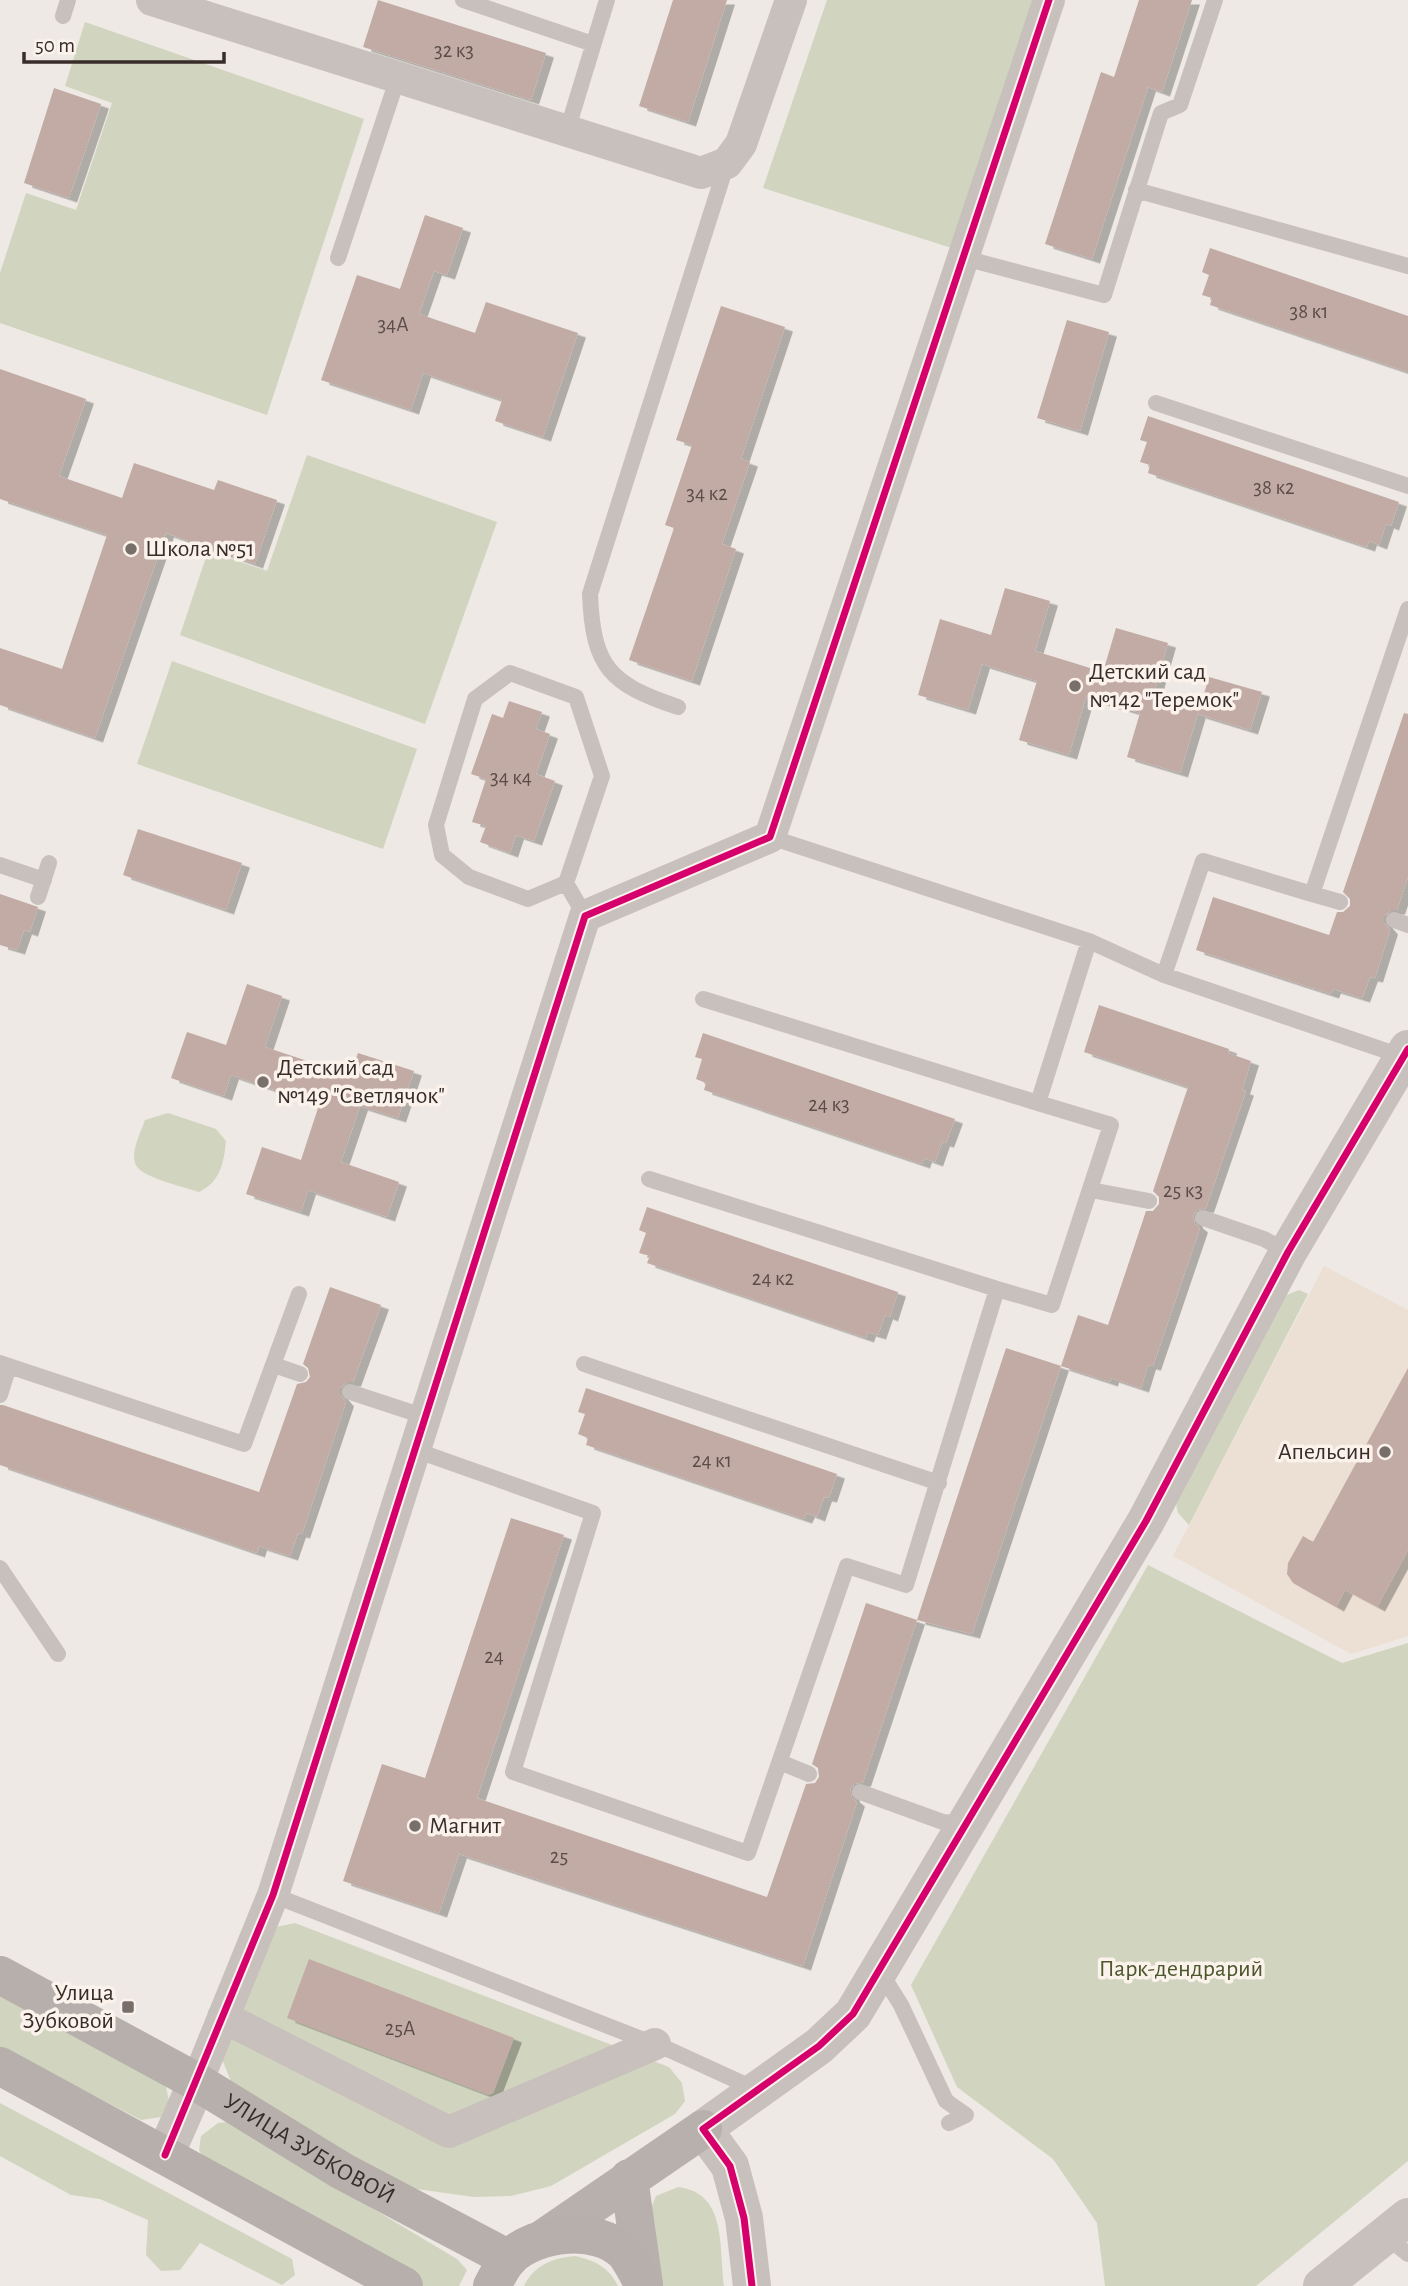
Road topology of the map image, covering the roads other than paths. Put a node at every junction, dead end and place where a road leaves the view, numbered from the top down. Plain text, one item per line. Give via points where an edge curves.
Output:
1 (68, 0) edge
2 (152, 0) edge
3 (463, 0) edge
4 (607, 0) edge
5 (792, 0) edge
6 (1049, 0) edge
7 (1215, 0) edge
8 (190, 6) edge
9 (63, 16) dead end
10 (593, 44) junction
11 (398, 77) junction
12 (567, 131) junction
13 (727, 163) junction
14 (1136, 190) junction
15 (338, 258) dead end
16 (964, 258) junction
17 (1408, 266) edge
18 (1156, 403) dead end
19 (1408, 486) edge
20 (1408, 609) edge
21 (678, 707) dead end
22 (770, 837) junction
23 (49, 863) dead end
24 (0, 865) edge
25 (44, 880) junction
26 (566, 883) junction
27 (1312, 894) junction
28 (38, 897) dead end
29 (1340, 902) dead end
30 (585, 916) junction
31 (1089, 942) junction
32 (1164, 975) junction
33 (703, 999) dead end
34 (1405, 1059) edge
35 (1038, 1103) junction
36 (649, 1179) dead end
37 (1091, 1190) junction
38 (1149, 1201) dead end
39 (1203, 1218) dead end
40 (1288, 1252) junction
41 (997, 1289) junction
42 (299, 1294) dead end
43 (4, 1364) edge
44 (584, 1364) dead end
45 (274, 1365) junction
46 (300, 1374) dead end
47 (349, 1392) dead end
48 (0, 1395) edge
49 (426, 1417) junction
50 (415, 1450) junction
51 (939, 1483) junction
52 (0, 1568) edge
53 (58, 1654) dead end
54 (782, 1763) junction
55 (809, 1774) dead end
56 (860, 1792) dead end
57 (968, 1825) junction
58 (273, 1895) junction
59 (877, 1968) junction
60 (0, 1975) edge
61 (223, 2017) junction
62 (654, 2044) junction
63 (0, 2066) edge
64 (197, 2082) junction
65 (756, 2089) junction
66 (949, 2123) dead end
67 (703, 2129) junction
68 (165, 2155) junction
69 (629, 2178) junction
70 (1400, 2236) edge
71 (544, 2238) junction
72 (501, 2272) edge
73 (644, 2285) edge
74 (404, 2286) edge
75 (752, 2286) edge
76 (1322, 2286) edge

1 - 9 lane
2 - 8 street
3 - 10 lane
4 - 10 lane
5 - 13 street via 741,145
6 - 16 street
7 - 14 lane via 1180,105 1161,113
8 - 11 street
10 - 12 lane
11 - 12 street
11 - 15 lane
12 - 13 street via 701,173
13 - 21 lane via 590,594 599,655 616,680
14 - 16 lane via 1104,295
14 - 17 lane
16 - 22 street
18 - 19 lane
20 - 27 lane
22 - 30 street
22 - 31 lane
23 - 25 lane
24 - 25 lane
25 - 28 lane
26 - 26 lane via 602,776 576,697 510,673 475,699 436,825 442,855 469,877 528,899
26 - 30 lane
27 - 29 lane
27 - 32 lane via 1203,861
30 - 49 street
31 - 32 lane
31 - 35 lane
32 - 34 lane
33 - 35 lane
34 - 40 street
35 - 37 lane via 1111,1125
36 - 41 lane
37 - 38 lane
37 - 41 lane via 1052,1305
39 - 40 lane
40 - 57 street via 1146,1521
41 - 51 lane
42 - 45 lane
43 - 45 lane via 244,1444
43 - 48 lane
44 - 51 lane
45 - 46 lane
47 - 49 lane
49 - 50 street
50 - 54 lane via 593,1513 513,1772 748,1853
50 - 58 street
51 - 54 lane via 906,1585 847,1566
52 - 53 lane
54 - 55 lane
56 - 57 lane via 943,1822
57 - 59 street
58 - 61 street
58 - 62 lane
59 - 65 street via 853,2014 819,2046
59 - 66 lane via 901,2005 946,2101 966,2115
60 - 64 main road, УЛИЦА ЗУБКОВОЙ
61 - 62 street via 449,2132
61 - 64 street
62 - 65 lane
63 - 68 main road
64 - 68 street
64 - 72 main road, УЛИЦА ЗУБКОВОЙ
65 - 67 street
67 - 69 main road
67 - 75 street via 730,2166 744,2218
68 - 74 main road
69 - 71 main road
69 - 73 main road
70 - 76 street
71 - 72 main road, УЛИЦА ЗУБКОВОЙ
71 - 73 main road, УЛИЦА ЗУБКОВОЙ via 587,2235 611,2243 625,2253

